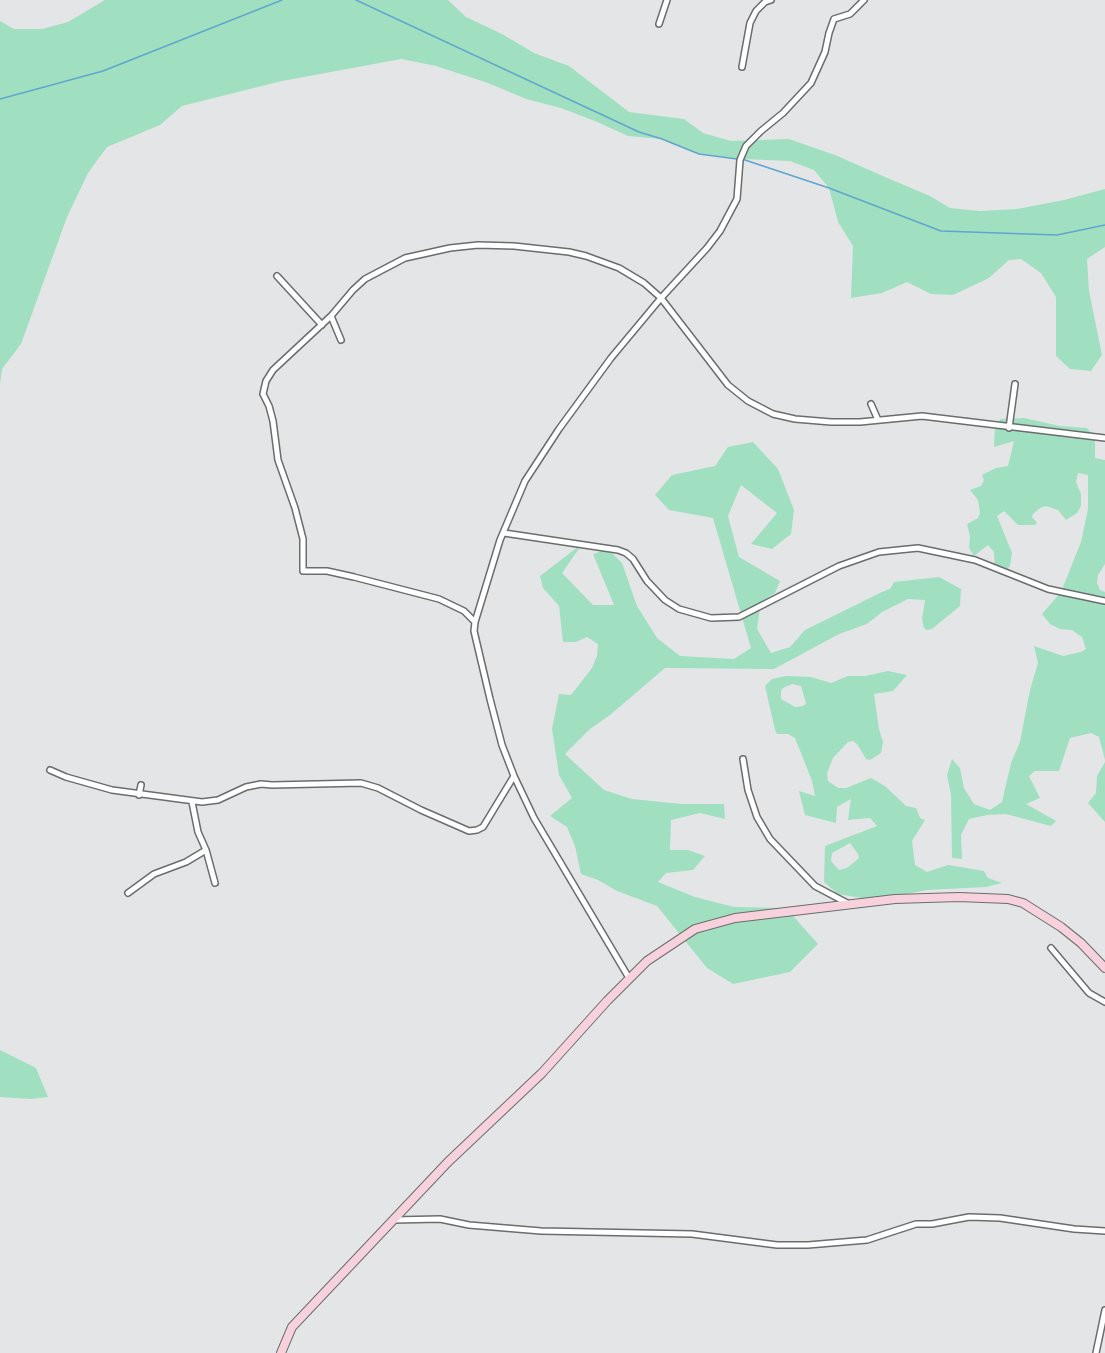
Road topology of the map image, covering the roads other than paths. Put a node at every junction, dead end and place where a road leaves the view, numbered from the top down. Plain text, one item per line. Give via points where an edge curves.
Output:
1 (667, 0) edge
2 (771, 0) edge
3 (864, 0) edge
4 (659, 24) dead end
5 (742, 67) dead end
6 (277, 276) dead end
7 (661, 298) junction
8 (331, 316) junction
9 (322, 325) junction
10 (341, 340) dead end
11 (1015, 384) dead end
12 (871, 404) dead end
13 (878, 420) junction
14 (1009, 428) junction
15 (1105, 438) edge
16 (504, 533) junction
17 (1105, 601) edge
18 (475, 622) junction
19 (743, 759) dead end
20 (50, 770) dead end
21 (514, 776) junction
22 (141, 785) dead end
23 (139, 795) junction
24 (192, 802) junction
25 (206, 850) junction
26 (215, 882) dead end
27 (128, 893) dead end
28 (850, 905) junction
29 (1051, 948) dead end
30 (1105, 968) edge
31 (629, 978) junction
32 (1105, 1002) edge
33 (393, 1220) junction
34 (1105, 1231) edge
35 (1105, 1310) edge
36 (280, 1353) edge
37 (1096, 1353) edge

1 - 4 street
2 - 5 street via 756,11 750,23
3 - 7 street via 850,14 834,20 811,83 747,146 740,160 733,209 707,248
6 - 9 street
7 - 8 street via 618,268 586,256 478,245 415,256 387,266 365,279
7 - 13 street via 728,385 748,401 773,414 795,418 831,422
7 - 16 street via 559,429 525,481
8 - 9 street
8 - 10 street
9 - 18 street via 273,370 264,388 278,460 303,539 303,571 327,571 439,599 464,611
11 - 14 street
12 - 13 street
13 - 14 street via 922,416
14 - 15 street
16 - 17 street via 626,553 665,600 679,609 711,618 739,617 839,566 879,552 918,548 975,560 1048,589
16 - 18 street
18 - 21 street via 490,699
19 - 28 street via 757,817 770,839 815,886
20 - 23 street
21 - 24 street via 483,827 469,831 361,783 261,784 218,800
21 - 31 street via 534,818
22 - 23 street
23 - 24 street
24 - 25 street
25 - 26 street
25 - 27 street via 153,874
28 - 30 main road via 906,898 1008,899 1023,903 1061,927
28 - 31 main road via 735,918 695,929
29 - 32 street via 1089,993
31 - 33 main road via 542,1073
33 - 34 street via 440,1219 541,1231 692,1234 777,1245 867,1240 916,1224 969,1216
33 - 36 main road via 292,1327
35 - 37 street

